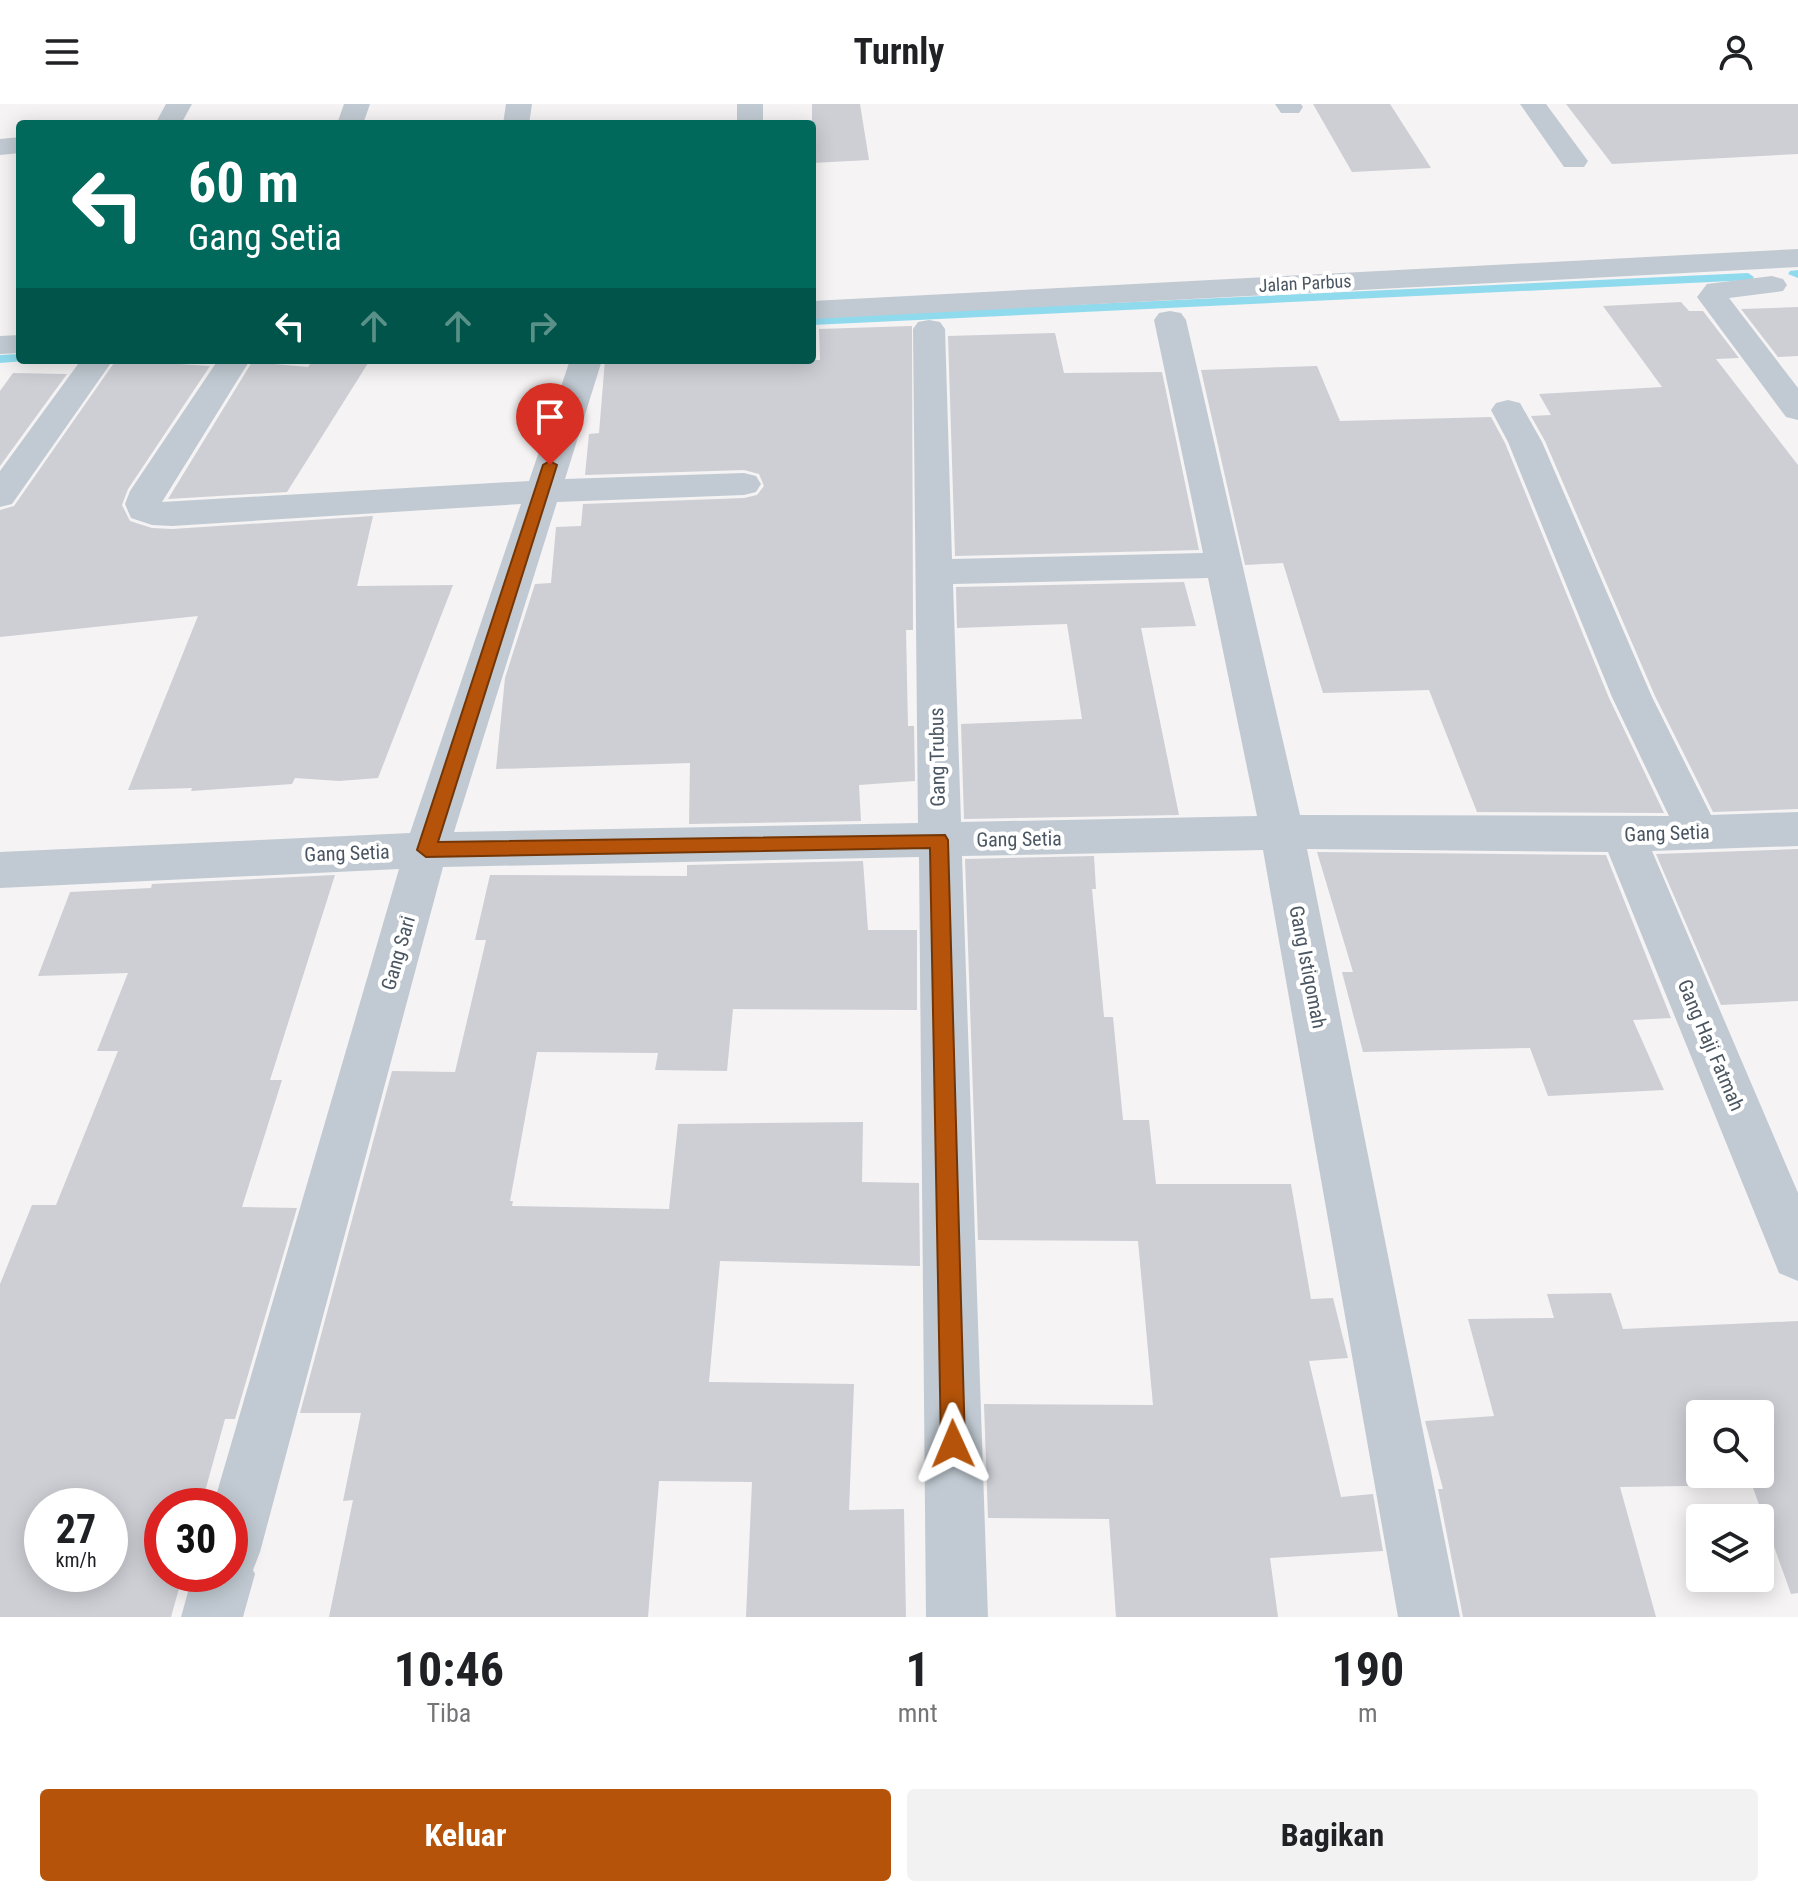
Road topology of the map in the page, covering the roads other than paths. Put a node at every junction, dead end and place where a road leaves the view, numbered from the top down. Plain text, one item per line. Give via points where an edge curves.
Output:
1 (1533, 104) edge
2 (1574, 161) dead end
3 (1798, 258) edge
4 (1761, 260) junction
5 (816, 310) edge
6 (1170, 320) dead end
7 (929, 329) dead end
8 (94, 364) edge
9 (231, 364) edge
10 (585, 364) edge
11 (1508, 410) dead end
12 (1798, 410) edge
13 (744, 484) dead end
14 (541, 492) junction
15 (0, 496) edge
16 (1224, 565) junction
17 (932, 572) junction
18 (1798, 829) edge
19 (1698, 832) junction
20 (1282, 833) junction
21 (1623, 835) junction
22 (939, 840) junction
23 (426, 850) junction
24 (0, 870) edge
25 (1798, 1255) edge
26 (248, 1488) edge
27 (219, 1592) edge
28 (212, 1617) edge
29 (957, 1617) edge
30 (1429, 1617) edge

1 - 2 street
3 - 4 street, Jalan Parbus
4 - 5 street, Jalan Parbus
4 - 12 street via 1775,284 1718,290 1712,297
6 - 16 street, Gang Istiqomah
7 - 17 street, Gang Trubus
8 - 15 street
9 - 14 street via 148,491 144,510 172,514
10 - 14 street, Gang Sari
11 - 19 street via 1632,697
13 - 14 street
14 - 23 street, Gang Sari
16 - 17 street
16 - 20 street, Gang Istiqomah
17 - 22 street, Gang Trubus
18 - 19 street, Gang Setia
19 - 21 street, Gang Setia
20 - 21 street, Gang Setia
20 - 22 street, Gang Setia
20 - 30 street, Gang Istiqomah
21 - 25 street, Gang Haji Fatmah
22 - 23 street, Gang Setia
22 - 29 street, Gang Trubus
23 - 24 street, Gang Setia
23 - 26 street, Gang Sari
27 - 28 street

